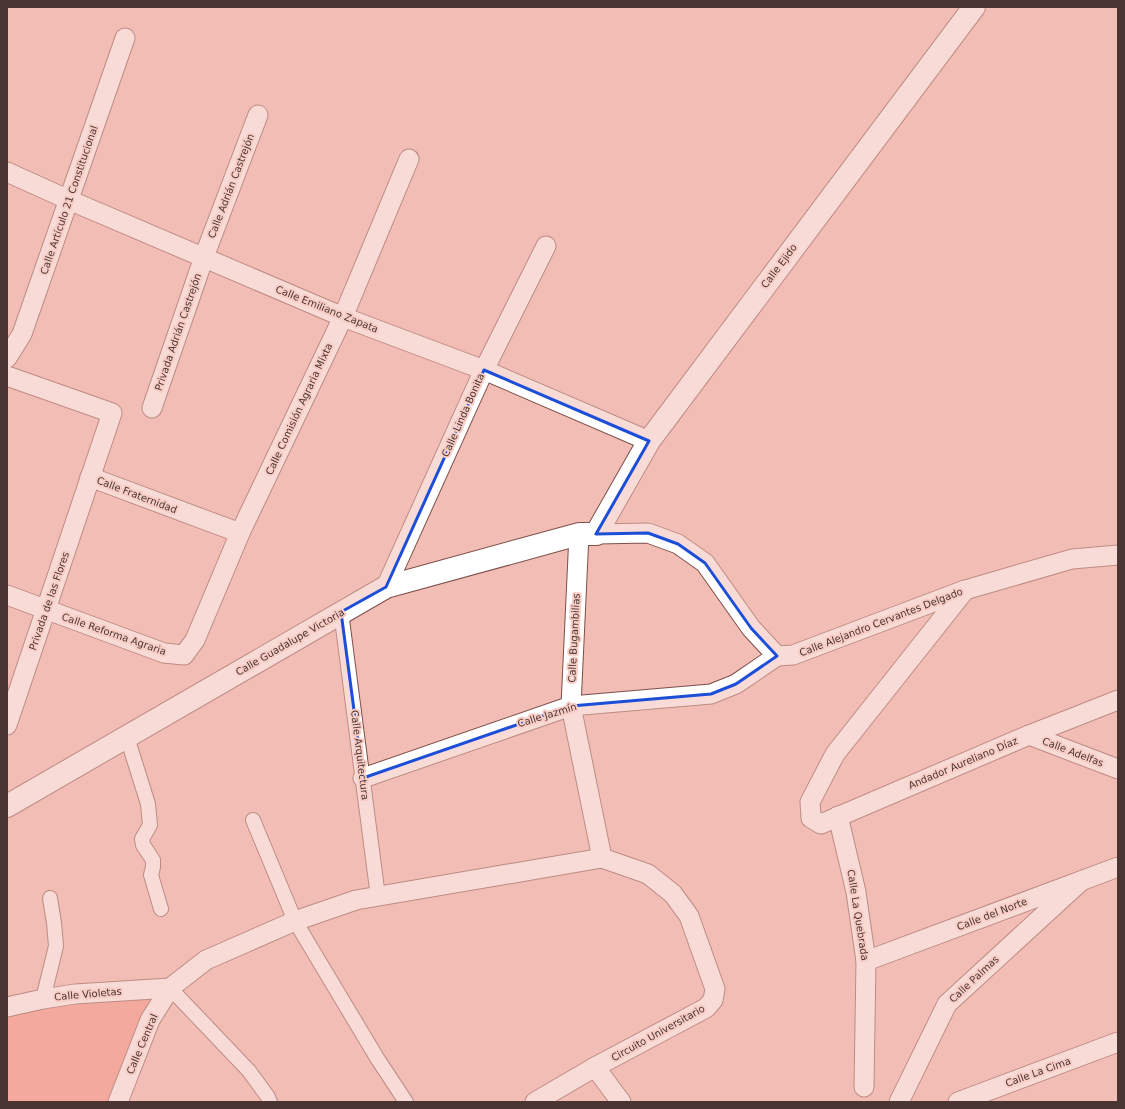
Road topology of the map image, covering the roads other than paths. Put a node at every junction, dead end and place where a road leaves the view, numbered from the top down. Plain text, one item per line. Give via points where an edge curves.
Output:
1 (974, 7) edge
2 (125, 38) dead end
3 (258, 114) dead end
4 (409, 159) dead end
5 (7, 172) edge
6 (69, 200) junction
7 (546, 246) dead end
8 (204, 257) junction
9 (343, 317) junction
10 (7, 358) edge
11 (484, 370) junction
12 (7, 376) edge
13 (152, 408) dead end
14 (649, 441) junction
15 (90, 477) junction
16 (240, 533) junction
17 (587, 534) junction
18 (1118, 555) edge
19 (386, 587) junction
20 (965, 590) junction
21 (7, 595) edge
22 (46, 610) junction
23 (341, 612) junction
24 (184, 655) joint
25 (777, 656) junction
26 (1118, 700) edge
27 (571, 706) junction
28 (7, 725) edge
29 (1029, 735) junction
30 (127, 737) junction
31 (1118, 769) edge
32 (363, 778) junction
33 (7, 806) edge
34 (838, 816) junction
35 (253, 820) dead end
36 (602, 858) junction
37 (1118, 867) edge
38 (1081, 881) junction
39 (378, 897) junction
40 (50, 898) dead end
41 (161, 909) dead end
42 (295, 921) junction
43 (866, 962) junction
44 (170, 988) junction
45 (43, 999) junction
46 (7, 1007) edge
47 (1118, 1042) edge
48 (596, 1067) junction
49 (864, 1087) dead end
50 (118, 1102) edge
51 (270, 1102) edge
52 (406, 1102) edge
53 (535, 1102) edge
54 (621, 1102) edge
55 (900, 1102) edge
56 (958, 1102) edge

1 - 14 street, Calle Ejido
2 - 6 street, Calle Artículo 21 Constitucional
3 - 8 street, Calle Adrián Castrejón
4 - 9 street, Calle Comisión Agraria Mixta
5 - 6 street, Calle Emiliano Zapata
6 - 8 street, Calle Emiliano Zapata
6 - 10 street, Calle Artículo 21 Constitucional via 22,334
7 - 11 street, Calle Linda Bonita
8 - 9 street, Calle Emiliano Zapata
8 - 13 street, Privada Adrián Castrejón
9 - 11 street, Calle Emiliano Zapata
9 - 16 street, Calle Comisión Agraria Mixta
11 - 14 street, Calle Emiliano Zapata
11 - 19 street, Calle Linda Bonita
12 - 15 street, Calle Fraternidad via 112,413
14 - 17 street, Calle Ejido
15 - 16 street, Calle Fraternidad
15 - 22 street, Privada de las Flores
16 - 24 street, Calle Comisión Agraria Mixta via 195,640
17 - 19 street, Calle Guadalupe Victoria
17 - 25 street via 648,533 678,544 705,564 751,628
17 - 27 street, Calle Bugambilias
18 - 20 street, Calle Alejandro Cervantes Delgado via 1072,559
19 - 23 street, Calle Guadalupe Victoria
20 - 25 street, Calle Alejandro Cervantes Delgado via 793,655
20 - 34 street, Andador Aureliano Díaz via 835,754 810,802 811,818 821,824
21 - 22 street, Calle Reforma Agraria
22 - 24 street, Calle Reforma Agraria via 164,653
22 - 28 street, Privada de las Flores
23 - 30 street, Calle Guadalupe Victoria
23 - 32 street, Calle Arquitectura
25 - 27 street, Calle Jazmín via 736,684 711,694
26 - 29 street, Andador Aureliano Díaz
27 - 32 street, Calle Jazmín
27 - 36 street, Calle Bugambilias
29 - 31 street, Calle Adelfas
29 - 34 street, Andador Aureliano Díaz
30 - 33 street, Calle Guadalupe Victoria
30 - 41 street via 148,804 150,824 142,839 153,860 150,875
32 - 39 street, Calle Arquitectura
34 - 43 street, Calle La Quebrada via 856,892
35 - 42 street
36 - 39 street
36 - 48 street, Circuito Universitario via 648,874 673,894 689,916 715,989 713,1000 706,1008
37 - 38 street, Calle del Norte
38 - 43 street, Calle del Norte
38 - 55 street, Calle Palmas via 947,1004
39 - 42 street via 356,900
40 - 45 street via 56,946
42 - 44 street via 206,960
42 - 52 street
43 - 49 street, Calle La Quebrada
44 - 45 street, Calle Violetas via 75,994
44 - 50 street, Calle Central via 150,1020
44 - 51 street via 249,1071
45 - 46 street, Calle Violetas
47 - 56 street, Calle La Cima
48 - 53 street, Circuito Universitario
48 - 54 street

